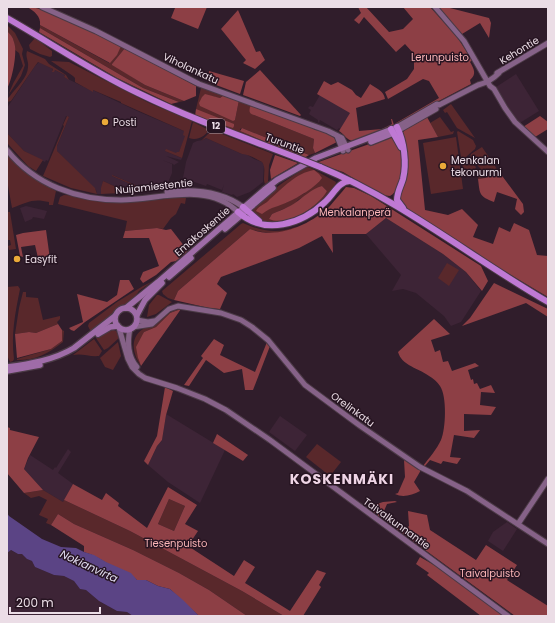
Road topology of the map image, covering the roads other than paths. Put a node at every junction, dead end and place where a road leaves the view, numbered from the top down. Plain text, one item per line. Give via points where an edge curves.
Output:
1 (42, 7) edge
2 (435, 7) edge
3 (7, 18) edge
4 (548, 43) edge
5 (488, 79) junction
6 (395, 130) junction
7 (345, 149) junction
8 (7, 150) edge
9 (548, 152) edge
10 (323, 169) junction
11 (352, 181) junction
12 (399, 189) junction
13 (333, 194) junction
14 (383, 198) junction
15 (242, 211) junction
16 (412, 216) junction
17 (548, 302) edge
18 (126, 308) junction
19 (116, 316) junction
20 (137, 318) junction
21 (155, 321) junction
22 (119, 327) junction
23 (132, 328) junction
24 (7, 367) edge
25 (7, 371) edge
26 (149, 378) junction
27 (548, 479) edge
28 (518, 524) junction
29 (548, 544) edge
30 (508, 616) edge

1 - 7 main road, Viholankatu via 96,31 199,84 328,131 342,138
2 - 5 main road via 464,40
3 - 10 highway, Turuntie / 12, bridge via 138,93
4 - 5 main road, Kehontie
5 - 6 main road, Kehontie
5 - 9 main road via 515,122
6 - 7 main road, Emäkoskentie
6 - 12 highway via 404,153 404,174
7 - 15 main road, Emäkoskentie via 316,158 294,171
8 - 15 main road, Nuijamiestentie via 24,168 51,185 81,196 111,199 198,190 225,197
10 - 11 highway, Turuntie / 12
10 - 13 highway via 337,180
11 - 13 highway via 342,183
11 - 14 highway, Turuntie / 12
12 - 14 highway via 393,196
12 - 16 highway via 398,202
13 - 15 highway via 320,207 302,218 281,225 253,221
14 - 16 highway, Turuntie / 12
15 - 18 main road, Emäkoskentie
15 - 20 main road, Emäkoskentie via 151,293 143,302
16 - 17 highway, Turuntie / 12
18 - 19 main road via 121,309
18 - 20 main road via 133,310
19 - 22 main road via 115,321
19 - 24 main road via 66,352 44,360
20 - 21 main road via 148,322
20 - 23 main road
21 - 23 main road, Orelinkatu via 149,325
21 - 28 main road, Orelinkatu via 169,309 180,306 221,313 241,320 271,343 305,385 359,425 420,467 466,491
22 - 23 main road via 124,330
22 - 25 main road via 105,329 75,351 59,359
22 - 26 main road, Taivalkunnantie via 130,364 139,374
23 - 26 main road, Taivalkunnantie via 129,342 131,358 138,369
26 - 30 main road, Taivalkunnantie via 205,399 226,410
27 - 28 main road
28 - 29 main road, Orelinkatu

